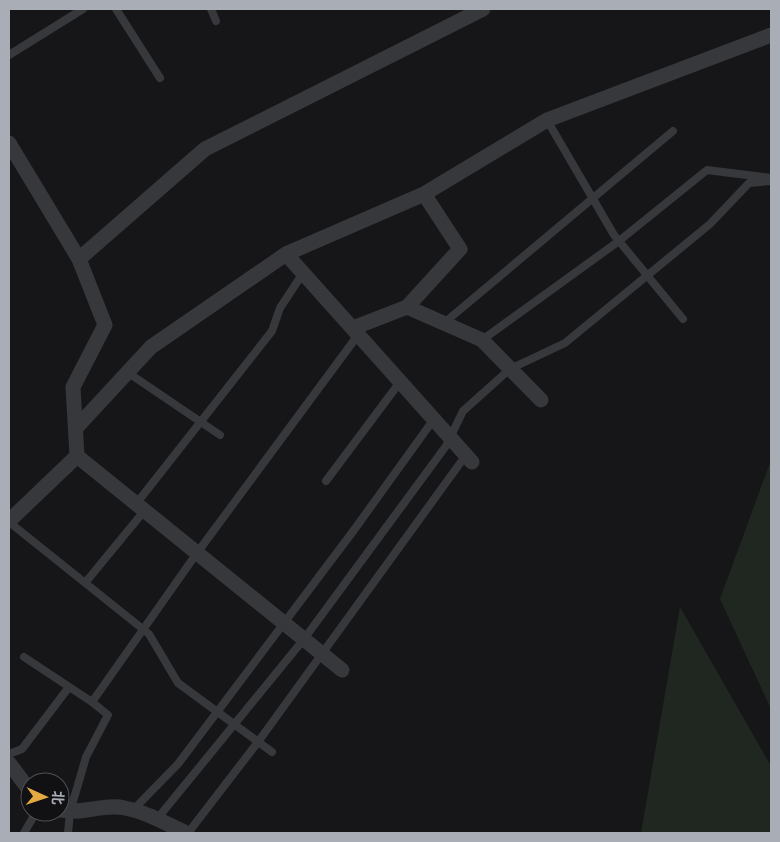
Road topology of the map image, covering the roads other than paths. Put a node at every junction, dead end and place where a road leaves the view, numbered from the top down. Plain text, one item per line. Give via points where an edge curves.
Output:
1 (83, 9) edge
2 (116, 9) edge
3 (211, 9) edge
4 (483, 9) edge
5 (216, 21) dead end
6 (771, 36) edge
7 (9, 55) edge
8 (160, 78) dead end
9 (547, 120) junction
10 (673, 131) dead end
11 (9, 143) edge
12 (771, 179) edge
13 (424, 194) junction
14 (592, 198) junction
15 (619, 241) junction
16 (286, 254) junction
17 (79, 259) junction
18 (303, 273) junction
19 (407, 307) junction
20 (683, 318) dead end
21 (444, 323) junction
22 (355, 332) junction
23 (482, 340) junction
24 (510, 369) junction
25 (128, 372) junction
26 (400, 382) junction
27 (541, 400) dead end
28 (434, 419) junction
29 (201, 423) junction
30 (76, 428) junction
31 (220, 435) dead end
32 (77, 456) junction
33 (469, 459) joint
34 (326, 481) dead end
35 (140, 507) junction
36 (9, 521) edge
37 (197, 553) junction
38 (85, 583) junction
39 (284, 623) junction
40 (142, 628) junction
41 (304, 640) junction
42 (323, 654) junction
43 (24, 657) dead end
44 (342, 670) dead end
45 (69, 687) junction
46 (92, 702) junction
47 (217, 712) junction
48 (236, 725) junction
49 (258, 742) junction
50 (272, 752) dead end
51 (9, 754) edge
52 (9, 763) edge
53 (20, 778) edge
54 (70, 798) edge
55 (133, 810) junction
56 (70, 811) edge
57 (157, 819) junction
58 (30, 822) edge
59 (24, 833) edge
60 (187, 833) edge

1 - 7 lane
2 - 8 lane
3 - 5 lane
4 - 17 street via 205,149
6 - 9 street
9 - 13 street
9 - 14 lane
10 - 14 lane
11 - 17 street
12 - 15 lane via 707,170
12 - 24 lane via 749,183 710,224 565,343
13 - 16 street
13 - 19 street via 460,249
14 - 15 lane
14 - 21 lane
15 - 20 lane
15 - 23 lane
16 - 18 street
16 - 25 street via 151,347
17 - 30 street via 105,325 74,387
18 - 22 street
18 - 29 lane via 280,308 272,331
19 - 21 street
19 - 22 street
21 - 23 street
22 - 26 street
22 - 37 lane
23 - 24 street
24 - 27 street
24 - 41 lane via 464,411 446,446
25 - 29 lane
25 - 30 street
26 - 28 street
26 - 34 lane
28 - 33 street
28 - 39 lane
29 - 31 lane
29 - 35 lane
30 - 32 street
32 - 35 street
32 - 36 street
33 - 42 lane
35 - 37 street
35 - 38 lane
36 - 38 lane
37 - 39 street
37 - 40 lane
38 - 40 lane
39 - 41 street
39 - 47 lane
40 - 46 lane
40 - 47 lane via 178,683
41 - 42 street
41 - 48 lane
42 - 44 street
42 - 49 lane
43 - 45 lane
45 - 46 lane
45 - 51 lane via 22,749
46 - 54 lane via 108,715 86,757
47 - 48 lane
47 - 55 lane via 178,764
48 - 49 lane
48 - 57 lane
49 - 50 lane
49 - 60 lane
52 - 53 street
55 - 56 street via 125,807
55 - 57 street
57 - 60 street
58 - 59 lane

